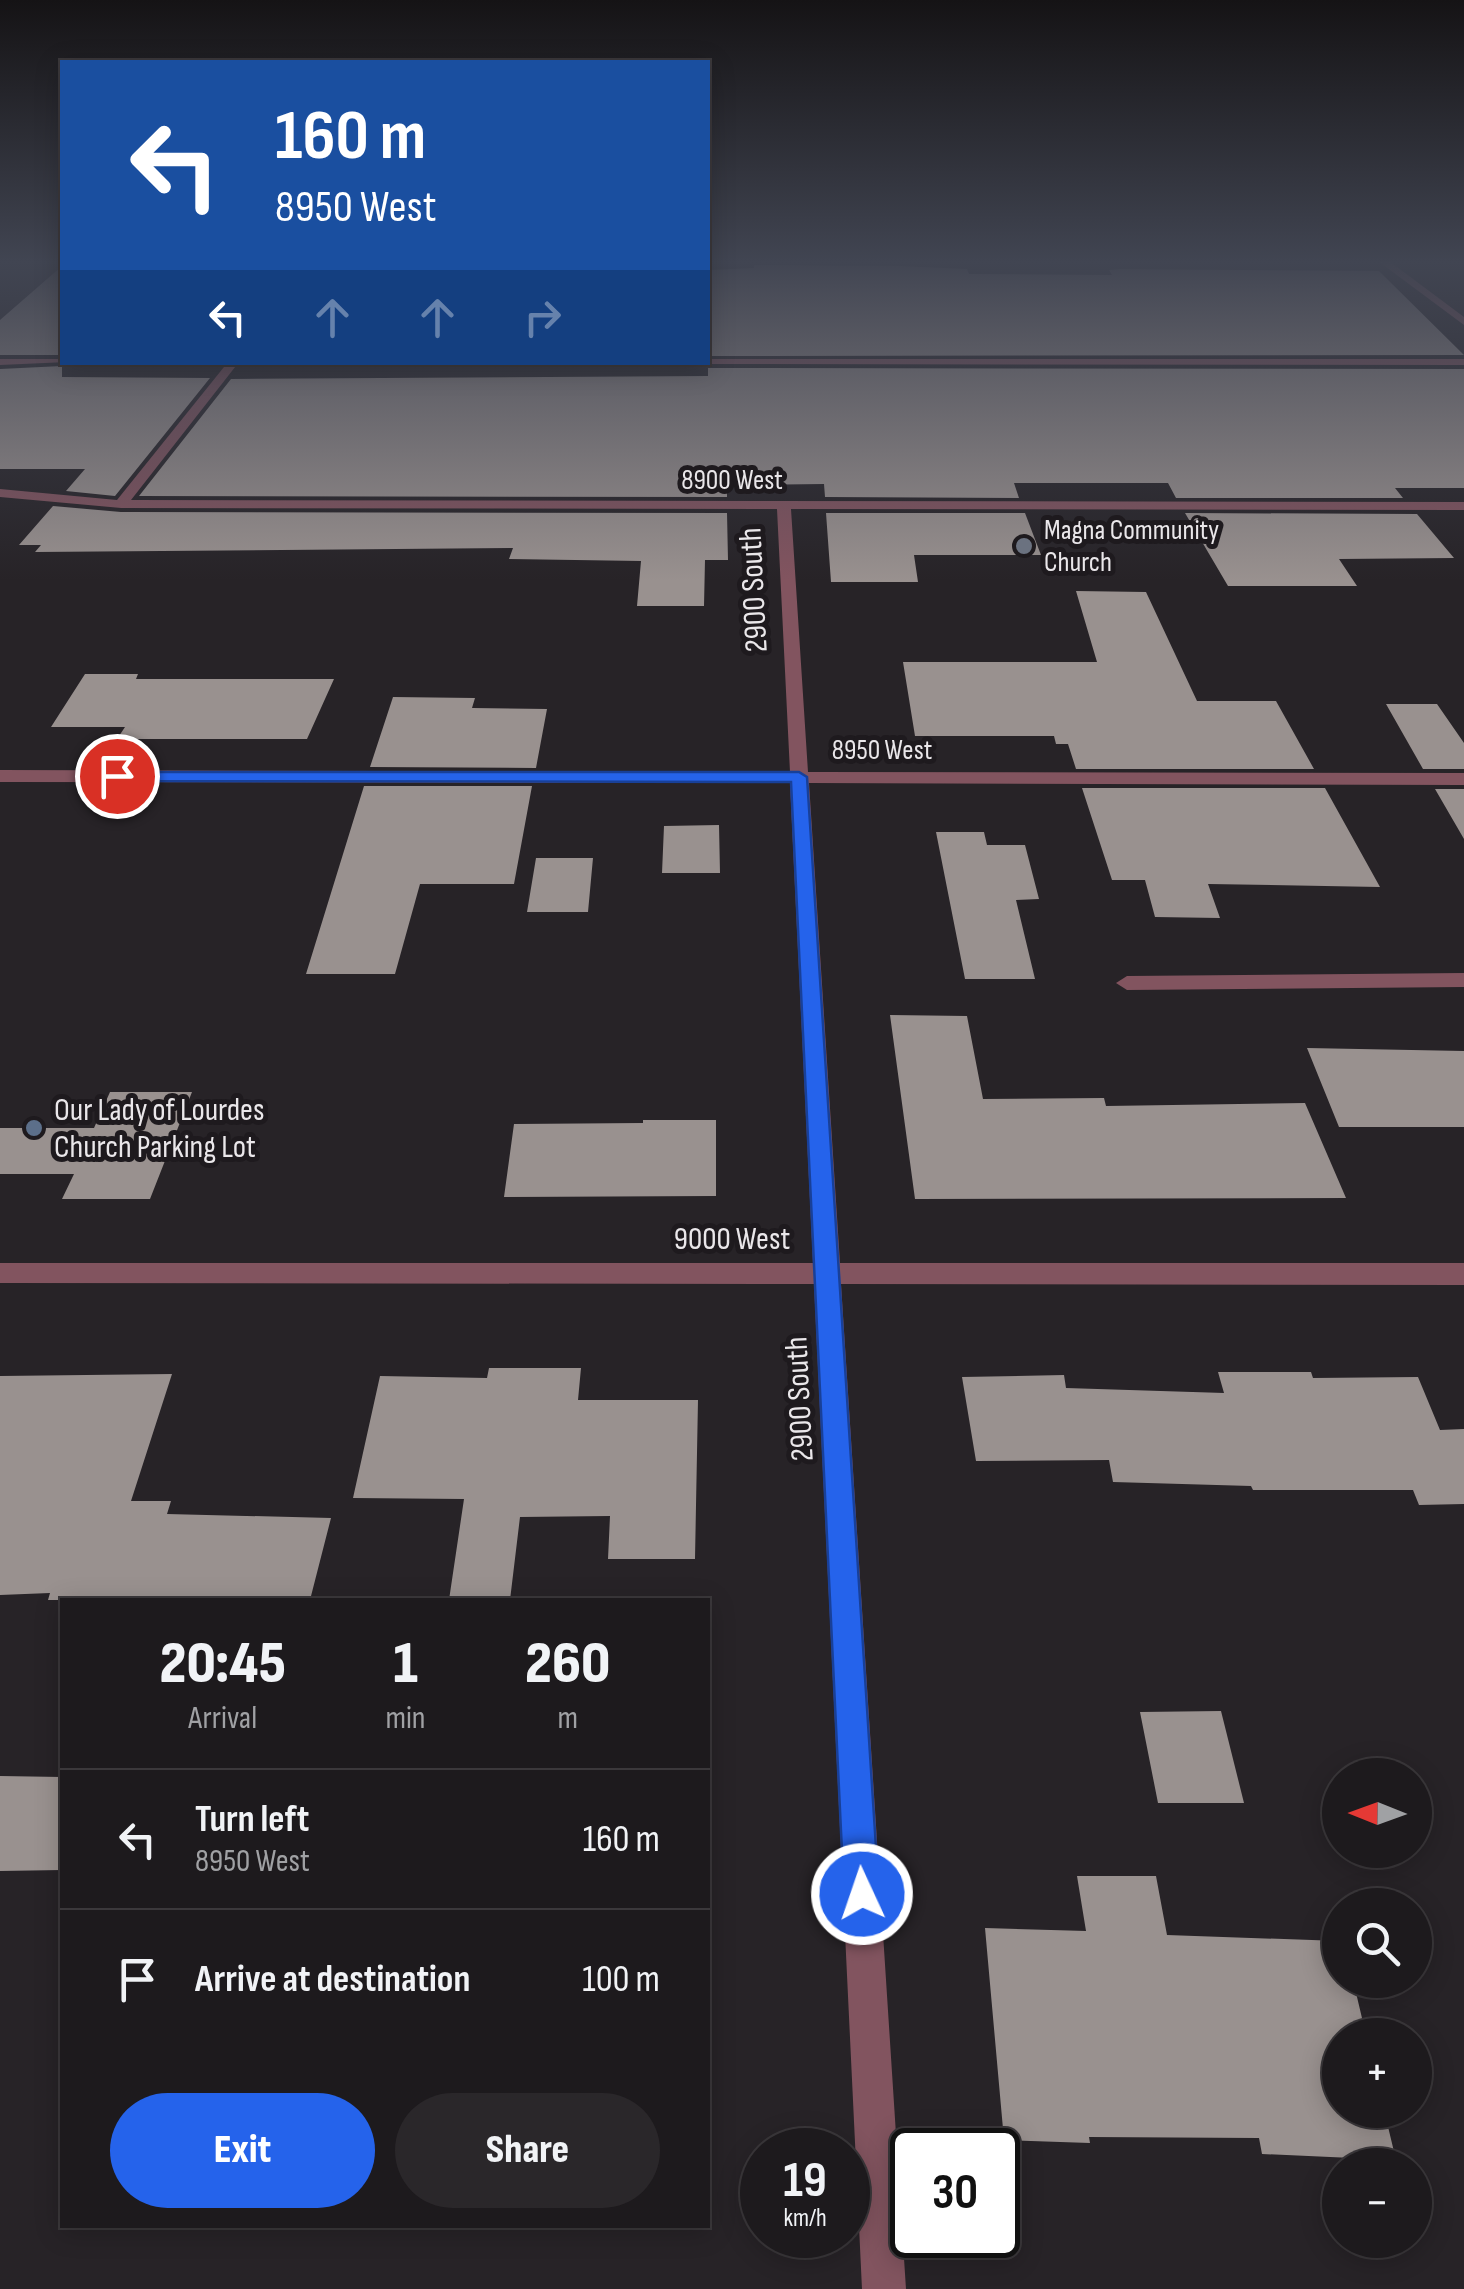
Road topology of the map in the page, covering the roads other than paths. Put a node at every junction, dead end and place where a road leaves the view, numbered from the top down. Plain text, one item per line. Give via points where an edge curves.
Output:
1 (229, 368) edge
2 (0, 492) edge
3 (121, 504) junction
4 (784, 505) junction
5 (1464, 506) edge
6 (0, 776) edge
7 (799, 777) junction
8 (1464, 778) edge
9 (1464, 980) edge
10 (1128, 983) dead end
11 (0, 1273) edge
12 (828, 1274) junction
13 (1464, 1274) edge
14 (884, 2289) edge

1 - 3 street
2 - 3 street, 8900 West
3 - 4 street, 8900 West
4 - 5 street, 8900 West
4 - 7 street, 2900 South
6 - 7 street, 8950 West
7 - 8 street, 8950 West
7 - 12 street, 2900 South
9 - 10 street
11 - 12 street, 9000 West
12 - 13 street, 9000 West
12 - 14 street, 2900 South

